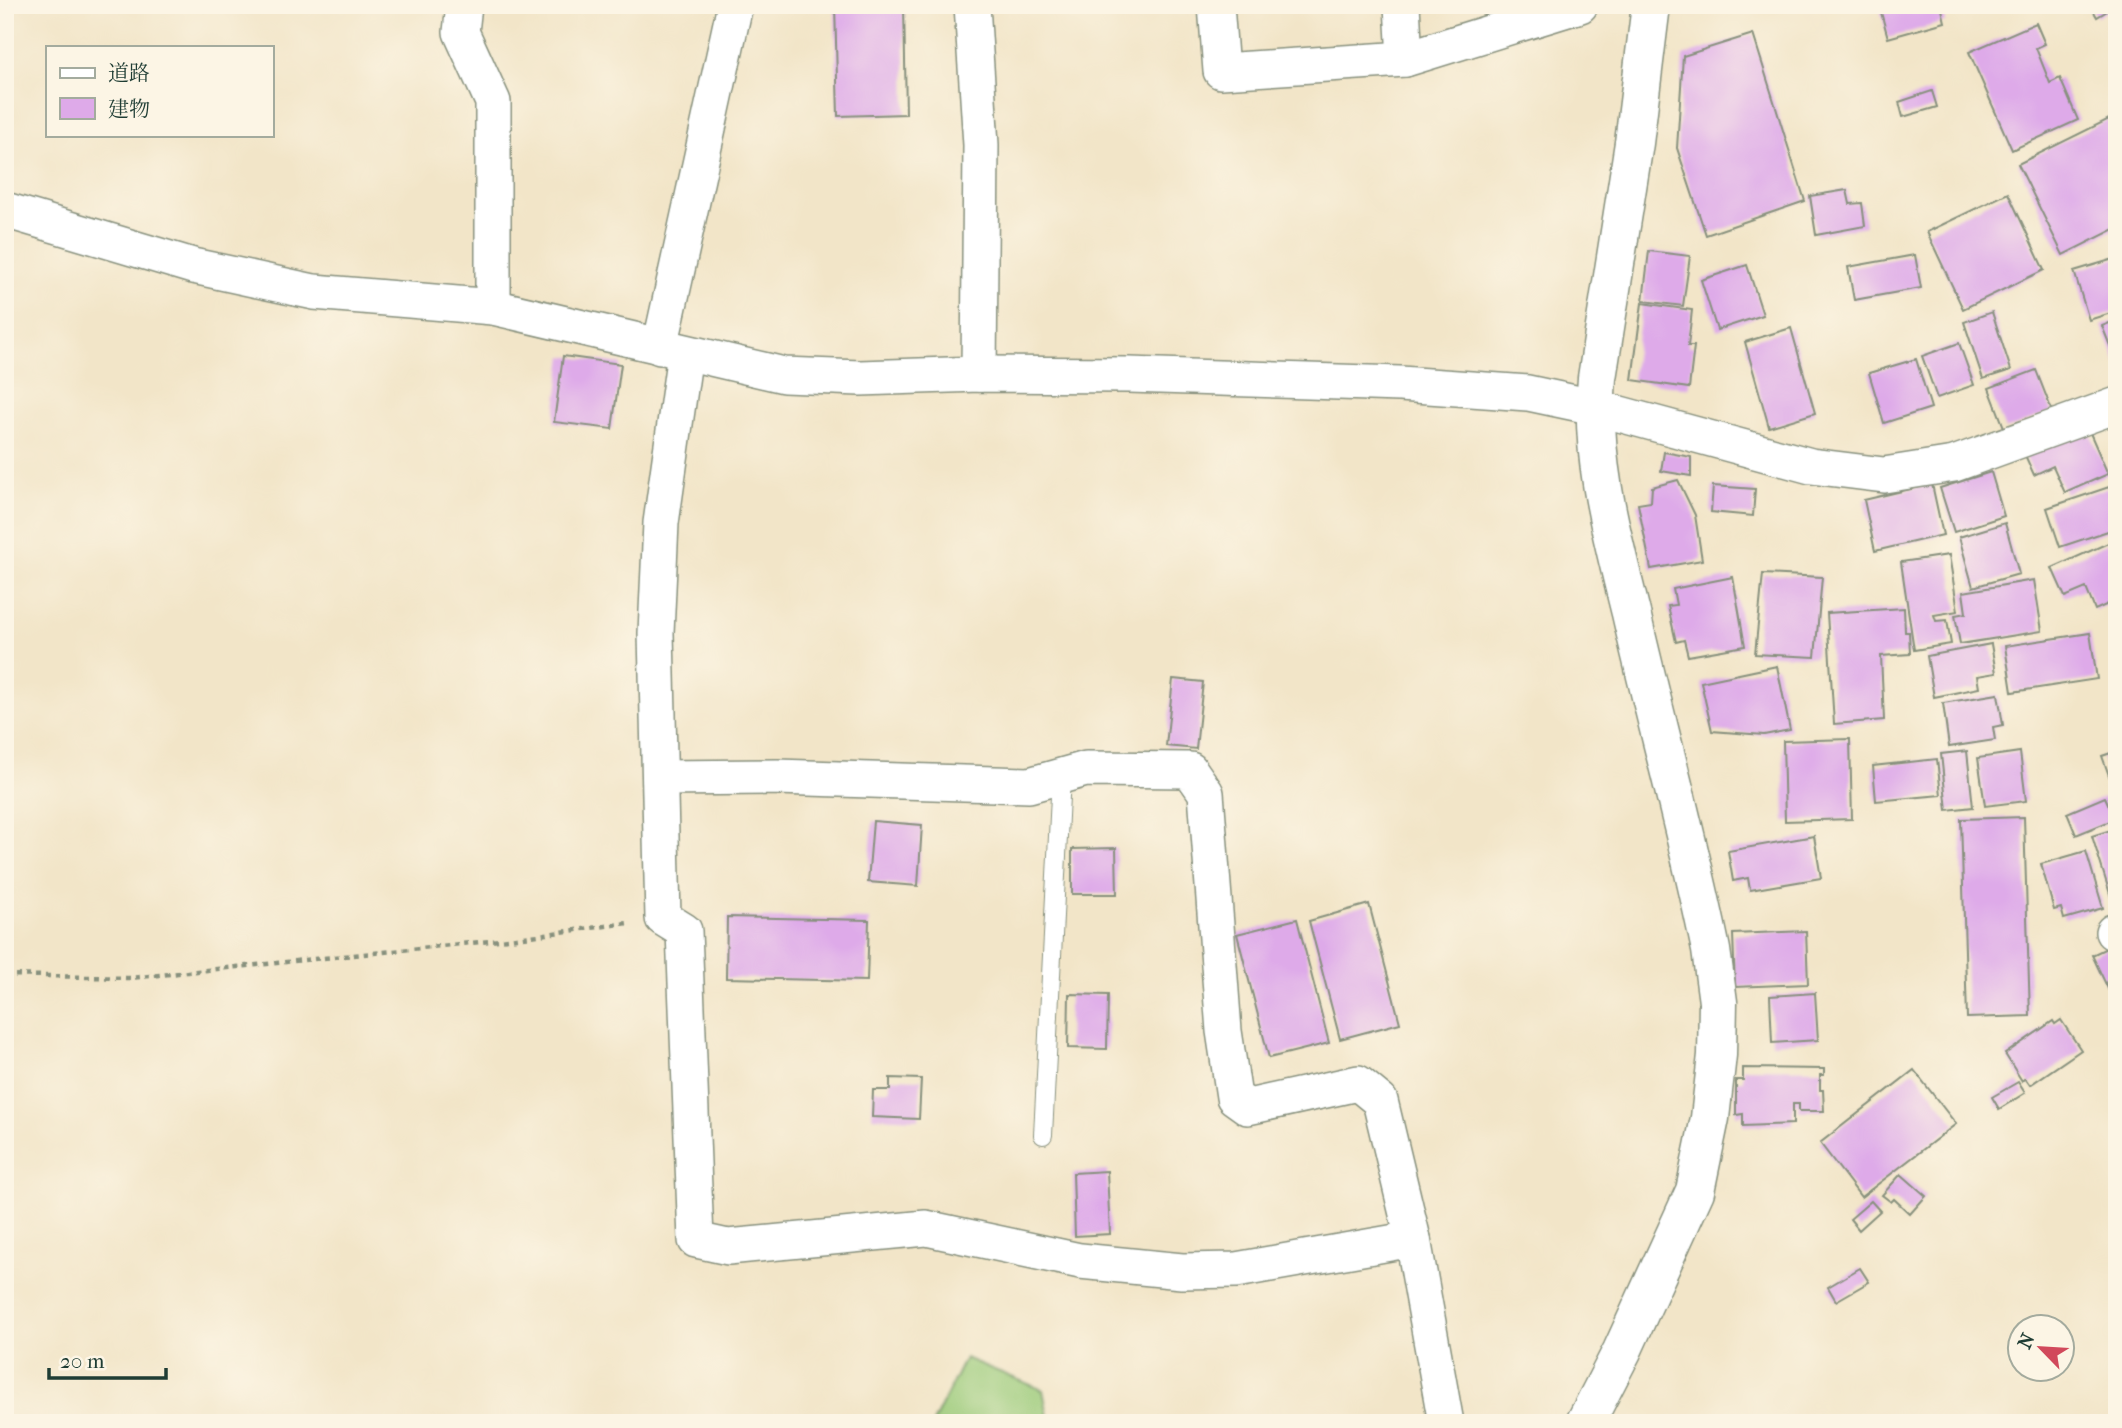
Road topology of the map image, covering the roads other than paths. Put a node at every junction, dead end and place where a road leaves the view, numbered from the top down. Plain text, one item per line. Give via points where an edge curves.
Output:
1 (464, 5) edge
2 (735, 5) edge
3 (972, 5) edge
4 (1216, 5) edge
5 (1402, 5) edge
6 (1580, 5) edge
7 (1651, 5) edge
8 (1405, 59) junction
9 (5, 210) edge
10 (493, 307) junction
11 (672, 350) junction
12 (979, 374) junction
13 (2117, 405) edge
14 (1594, 407) junction
15 (1061, 776) junction
16 (660, 778) junction
17 (1043, 1135) dead end
18 (1413, 1239) junction
19 (1446, 1423) edge
20 (1585, 1423) edge

1 - 10 street via 461,32 493,102
2 - 11 street
3 - 12 street via 981,145
4 - 8 street via 1221,71
5 - 8 street
6 - 8 street
7 - 14 street
9 - 10 street via 193,266 314,292
10 - 11 street
11 - 12 street via 784,374 860,378
11 - 16 street via 656,633
12 - 14 street via 1400,384 1528,393
13 - 14 street via 1954,464 1884,475 1811,466
14 - 20 street via 1597,458 1612,536 1711,950 1717,1055 1695,1191
15 - 16 street via 1029,785
15 - 17 lane
15 - 18 street via 1086,769 1190,770 1206,793 1224,1031 1234,1097 1248,1107 1358,1083 1380,1101
16 - 18 street via 663,918 684,932 696,1240 729,1247 926,1228 1080,1261 1182,1271 1236,1270
18 - 19 street

